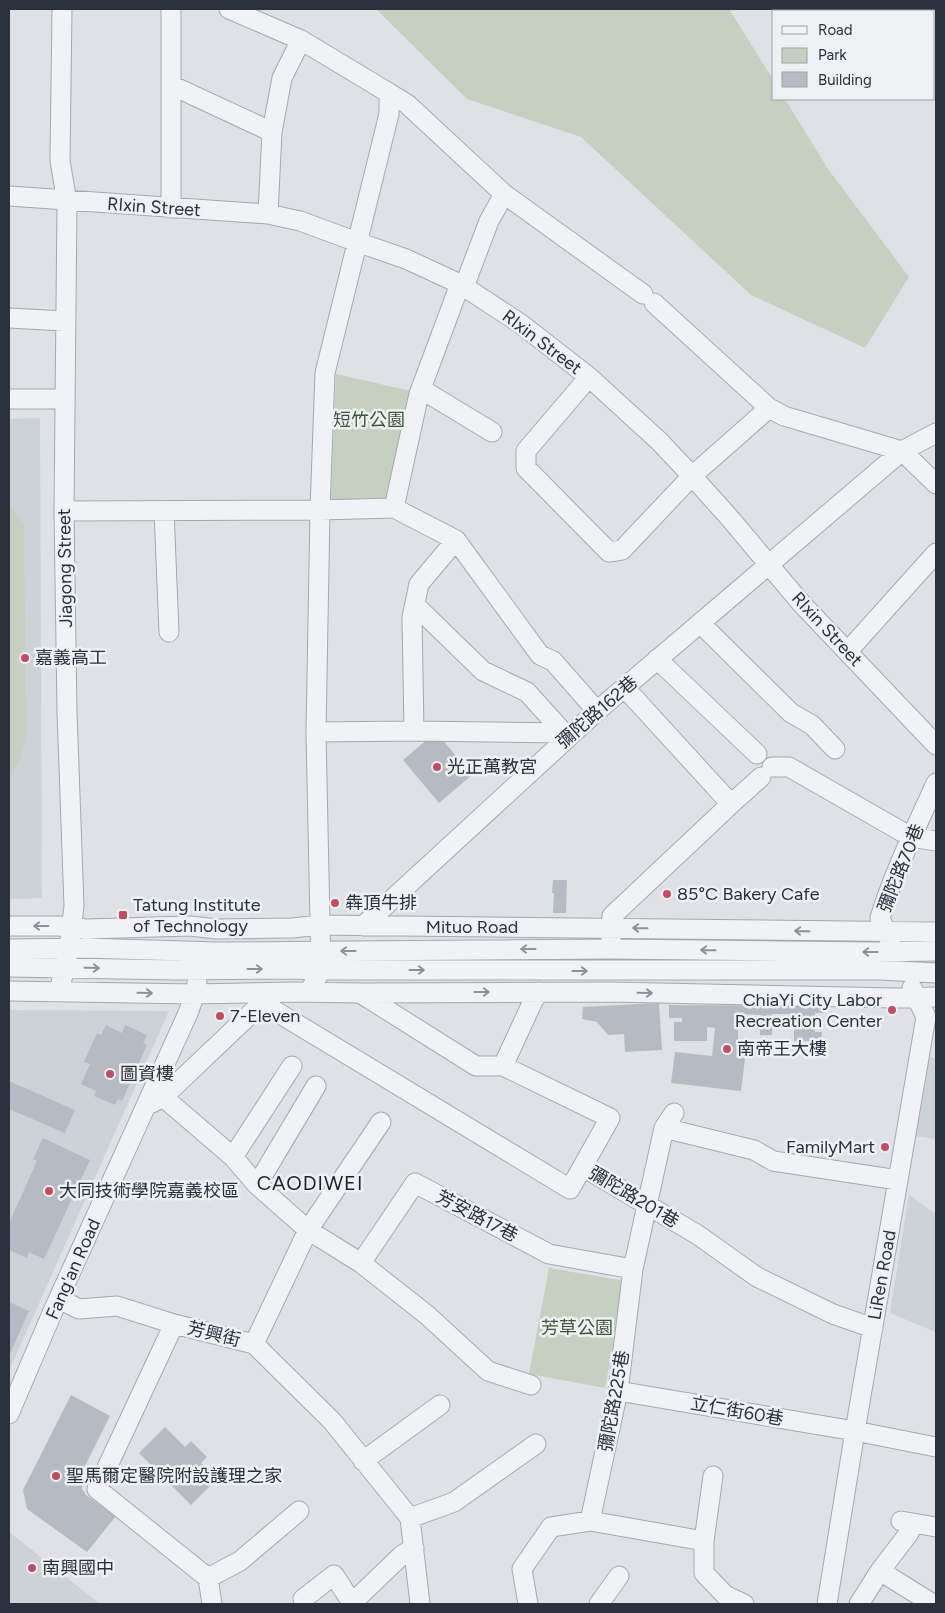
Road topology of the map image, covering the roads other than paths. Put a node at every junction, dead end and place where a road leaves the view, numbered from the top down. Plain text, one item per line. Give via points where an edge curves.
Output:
1 (62, 9) edge
2 (171, 9) edge
3 (229, 9) edge
4 (302, 40) junction
5 (171, 85) junction
6 (389, 93) junction
7 (272, 132) junction
8 (504, 194) junction
9 (9, 196) edge
10 (67, 202) junction
11 (171, 208) junction
12 (268, 214) junction
13 (357, 242) junction
14 (462, 286) junction
15 (9, 318) edge
16 (65, 320) junction
17 (589, 378) junction
18 (421, 389) junction
19 (9, 399) edge
20 (65, 400) junction
21 (769, 408) junction
22 (492, 432) dead end
23 (936, 433) edge
24 (902, 450) junction
25 (692, 476) junction
26 (936, 484) edge
27 (394, 508) junction
28 (320, 510) junction
29 (64, 511) junction
30 (164, 511) junction
31 (456, 540) junction
32 (936, 553) edge
33 (769, 564) junction
34 (415, 605) junction
35 (700, 623) junction
36 (169, 632) dead end
37 (848, 652) junction
38 (657, 659) junction
39 (625, 688) junction
40 (597, 711) junction
41 (414, 731) junction
42 (316, 732) junction
43 (567, 735) junction
44 (936, 746) edge
45 (836, 749) dead end
46 (757, 754) dead end
47 (936, 783) edge
48 (731, 804) junction
49 (911, 837) junction
50 (936, 841) edge
51 (612, 922) junction
52 (321, 925) junction
53 (9, 926) edge
54 (363, 926) junction
55 (203, 927) junction
56 (72, 928) junction
57 (886, 932) junction
58 (936, 932) edge
59 (70, 948) junction
60 (9, 949) edge
61 (610, 949) junction
62 (321, 951) junction
63 (936, 951) edge
64 (896, 952) junction
65 (199, 961) junction
66 (9, 967) edge
67 (65, 967) junction
68 (321, 970) junction
69 (612, 971) junction
70 (903, 971) junction
71 (936, 973) edge
72 (9, 991) edge
73 (59, 992) junction
74 (301, 992) junction
75 (539, 992) junction
76 (612, 992) junction
77 (360, 993) junction
78 (195, 994) junction
79 (917, 998) junction
80 (936, 998) edge
81 (262, 1003) junction
82 (292, 1066) dead end
83 (503, 1066) junction
84 (316, 1086) dead end
85 (163, 1096) junction
86 (146, 1106) junction
87 (381, 1122) dead end
88 (233, 1157) junction
89 (583, 1167) junction
90 (898, 1180) junction
91 (257, 1185) junction
92 (647, 1203) junction
93 (308, 1230) junction
94 (361, 1263) junction
95 (633, 1269) junction
96 (59, 1300) junction
97 (174, 1324) junction
98 (873, 1328) junction
99 (254, 1344) junction
100 (531, 1385) dead end
101 (618, 1391) junction
102 (440, 1405) dead end
103 (9, 1414) edge
104 (855, 1431) junction
105 (536, 1444) dead end
106 (936, 1447) edge
107 (363, 1461) junction
108 (713, 1476) dead end
109 (299, 1511) dead end
110 (410, 1518) junction
111 (590, 1521) junction
112 (936, 1527) edge
113 (704, 1541) junction
114 (414, 1548) junction
115 (880, 1571) junction
116 (619, 1576) dead end
117 (208, 1578) junction
118 (302, 1599) dead end
119 (212, 1604) edge
120 (352, 1604) edge
121 (420, 1604) edge
122 (528, 1604) edge
123 (599, 1604) edge
124 (744, 1604) edge
125 (827, 1604) edge
126 (859, 1604) edge
127 (933, 1604) edge

1 - 10 street, Jiagong Street via 60,161
2 - 5 street
3 - 4 street
4 - 6 street
4 - 7 street via 282,78
5 - 7 street
5 - 11 street
6 - 8 street via 407,104
6 - 13 street via 389,114
7 - 12 street
8 - 14 street
8 - 21 street via 649,299
9 - 10 street, RIxin Street
10 - 11 street, RIxin Street
10 - 16 street, Jiagong Street
11 - 12 street, RIxin Street
12 - 13 street, RIxin Street via 300,221
13 - 14 street, RIxin Street via 406,259
13 - 28 street via 325,373
14 - 17 street, RIxin Street via 521,324
14 - 18 street
15 - 16 street
16 - 20 street, Jiagong Street
17 - 25 street, RIxin Street
17 - 25 street via 526,451 526,468 609,552 622,550
18 - 22 street
18 - 27 street
19 - 20 street
20 - 29 street, Jiagong Street
21 - 24 street via 784,416
21 - 25 street
23 - 24 street, 彌陀路162巷
24 - 26 street
24 - 33 street, 彌陀路162巷
25 - 33 street, RIxin Street
27 - 28 street
27 - 31 street
28 - 30 street
28 - 42 street
29 - 30 street
29 - 56 street, Jiagong Street
30 - 36 street
31 - 34 street via 418,584
31 - 40 street via 540,655 553,661
32 - 37 street
33 - 35 street, 彌陀路162巷
33 - 37 street, RIxin Street
34 - 41 street via 412,617
34 - 43 street via 483,671 528,692
35 - 38 street, 彌陀路162巷
35 - 45 street via 791,713 812,725
37 - 44 street, RIxin Street
38 - 39 street, 彌陀路162巷
38 - 46 street
39 - 40 street, 彌陀路162巷
39 - 48 street
40 - 43 street, 彌陀路162巷
41 - 42 street
41 - 43 street
42 - 52 street
43 - 54 street, 彌陀路162巷
47 - 49 street, 彌陀路70巷
48 - 49 street via 766,772 789,767
48 - 51 street
49 - 50 street
49 - 57 street, 彌陀路70巷 via 880,918
51 - 54 street, Mituo Road
57 -> 51 street, Mituo Road
51 - 61 street
52 - 54 street, Mituo Road
52 - 55 street, Mituo Road via 292,928
52 - 62 street
56 -> 53 street, Mituo Road
55 - 56 street, Mituo Road
55 - 65 street, Fang'an Road
56 - 59 street, Jiagong Street
57 - 58 street, Mituo Road
57 - 64 street, 彌陀路70巷
59 - 60 street, Mituo Road
59 - 65 street, Mituo Road
59 - 67 street, Jiagong Street
61 -> 62 street, Mituo Road
64 -> 61 street, Mituo Road
62 - 65 street, Mituo Road
62 - 68 street
63 - 64 street, Mituo Road
64 - 70 street, LiRen Road
67 -> 65 street, Mituo Road
65 -> 68 street, Mituo Road
65 - 78 street, Fang'an Road
66 - 67 street, Mituo Road
67 - 73 street, Jiagong Street
68 -> 69 street, Mituo Road
68 - 74 street
69 - 70 street, Mituo Road
69 - 76 street
70 - 71 street, Mituo Road
70 - 79 street, LiRen Road
72 - 73 street
73 -> 78 street
74 - 77 street
74 - 78 street
74 - 81 street
75 - 76 street
77 -> 75 street
75 - 83 street
76 -> 79 street
77 - 83 street via 476,1066
78 - 86 street, Fang'an Road
79 - 80 street
79 - 90 street, LiRen Road via 926,1017
81 - 85 street
81 - 89 street via 570,1189
82 - 88 street
83 - 89 street, 彌陀路201巷 via 610,1118
84 - 91 street
85 - 86 street
85 - 88 street
86 - 96 street, Fang'an Road
87 - 93 street
88 - 91 street
89 - 92 street, 彌陀路201巷
90 - 92 street, 彌陀路225巷 via 773,1161 754,1150 669,1121
90 - 98 street, LiRen Road
91 - 93 street
92 - 95 street, 彌陀路225巷
92 - 98 street, 彌陀路201巷 via 757,1277 832,1314
93 - 94 street
93 - 99 street
94 - 95 street, 芳安路17巷 via 415,1183 548,1254
94 - 100 street via 427,1315 488,1371
95 - 101 street, 彌陀路225巷
96 - 97 street via 79,1309 117,1306
96 - 103 street, Fang'an Road
97 - 99 street, 芳興街
97 - 117 street, 芳興街 via 97,1489
98 - 104 street, LiRen Road
99 - 107 street, 芳興街 via 332,1421
101 - 104 street, 立仁街60巷
101 - 111 street, 彌陀路225巷
102 - 107 street
104 - 106 street, 立仁街60巷
104 - 125 street, LiRen Road
105 - 110 street via 454,1502
107 - 110 street, 芳興街
108 - 113 street
109 - 117 street via 240,1561
110 - 114 street
111 - 113 street
111 - 122 street via 551,1527 522,1569
112 - 115 street via 905,1527
113 - 124 street via 704,1573 725,1595
114 - 120 street via 402,1555
114 - 121 street
115 - 126 street
115 - 127 street
116 - 123 street
117 - 119 street
118 - 120 street via 334,1575

